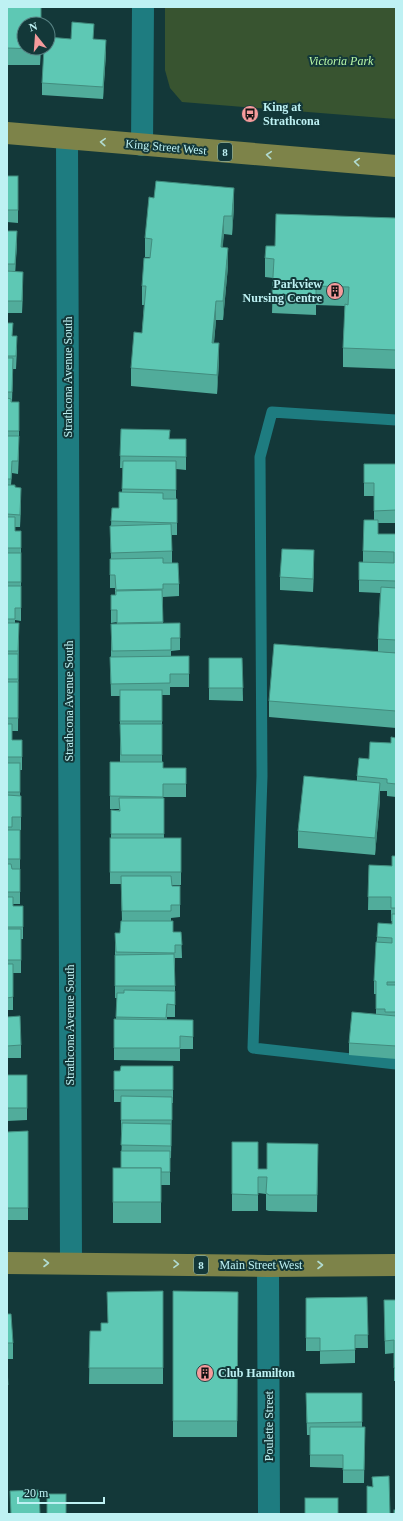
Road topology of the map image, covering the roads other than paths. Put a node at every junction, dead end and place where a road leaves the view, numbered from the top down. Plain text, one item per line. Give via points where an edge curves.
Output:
1 (143, 7) edge
2 (7, 134) edge
3 (67, 139) junction
4 (142, 145) junction
5 (396, 166) edge
6 (396, 420) edge
7 (396, 1064) edge
8 (7, 1263) edge
9 (71, 1263) junction
10 (396, 1265) edge
11 (268, 1266) junction
12 (269, 1514) edge

1 - 4 street
2 - 3 main road, King Street West / 8
4 -> 3 main road, King Street West / 8
3 - 9 street, Strathcona Avenue South
5 -> 4 main road, King Street West / 8
6 - 7 lane via 272,412 260,457 262,776 253,1048
8 -> 9 main road, Main Street West / 8
9 -> 11 main road, Main Street West / 8
11 -> 10 main road, Main Street West / 8
11 - 12 street, Poulette Street

